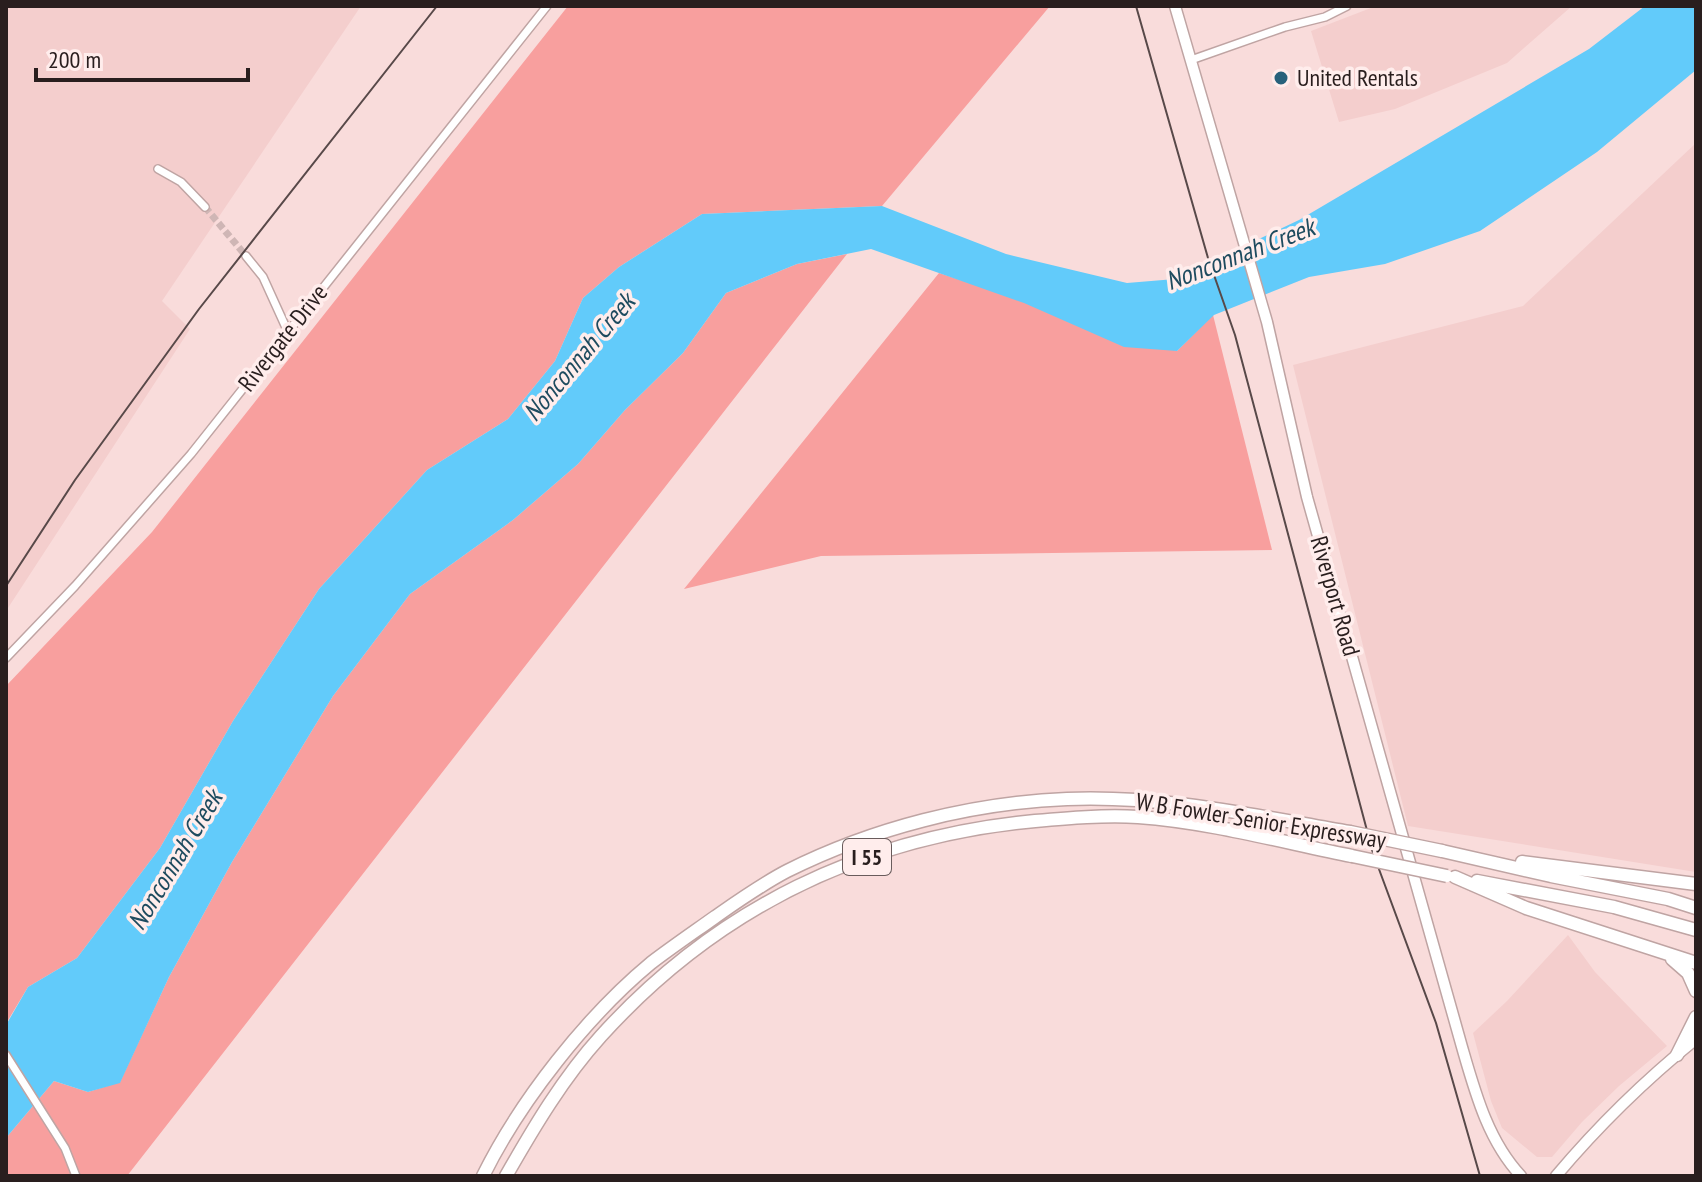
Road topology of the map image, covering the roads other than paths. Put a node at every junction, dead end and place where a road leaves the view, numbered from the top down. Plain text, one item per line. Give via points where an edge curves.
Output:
1 (547, 6) edge
2 (1175, 6) edge
3 (1347, 6) edge
4 (1191, 60) junction
5 (158, 169) dead end
6 (205, 207) tunnel mouth
7 (246, 256) tunnel mouth
8 (288, 332) junction
9 (6, 658) edge
10 (1554, 872) junction
11 (1451, 876) junction
12 (1696, 884) edge
13 (1696, 908) edge
14 (1696, 930) edge
15 (1663, 952) junction
16 (1696, 963) edge
17 (1696, 991) edge
18 (1696, 1017) edge
19 (1696, 1039) edge
20 (6, 1055) edge
21 (1677, 1055) junction
22 (76, 1176) edge
23 (483, 1176) edge
24 (506, 1176) edge
25 (1521, 1176) edge
26 (1556, 1176) edge

1 - 8 street, Rivergate Drive
2 - 4 main road, Riverport Road
3 - 4 street
4 - 25 main road, Riverport Road via 1467,1065 1497,1145
5 - 6 street via 181,182
7 - 8 street via 263,277
8 - 9 street, Rivergate Drive via 182,464
10 - 12 highway via 1640,875
10 - 13 highway, W B Fowler Senior Expressway / I 55
10 - 23 highway, W B Fowler Senior Expressway / I 55, bridge via 1158,800 993,805 908,824 786,872 650,964 590,1023 537,1087
11 - 14 highway, W B Fowler Senior Expressway / I 55 via 1614,907
11 - 15 highway via 1526,908
11 - 24 highway, W B Fowler Senior Expressway / I 55, bridge via 1137,817 989,825 916,840 787,890 717,934 650,988 570,1075
15 - 16 highway
15 - 17 highway via 1688,973
18 - 21 highway
19 - 21 main road
20 - 22 street
21 - 26 main road via 1598,1126

